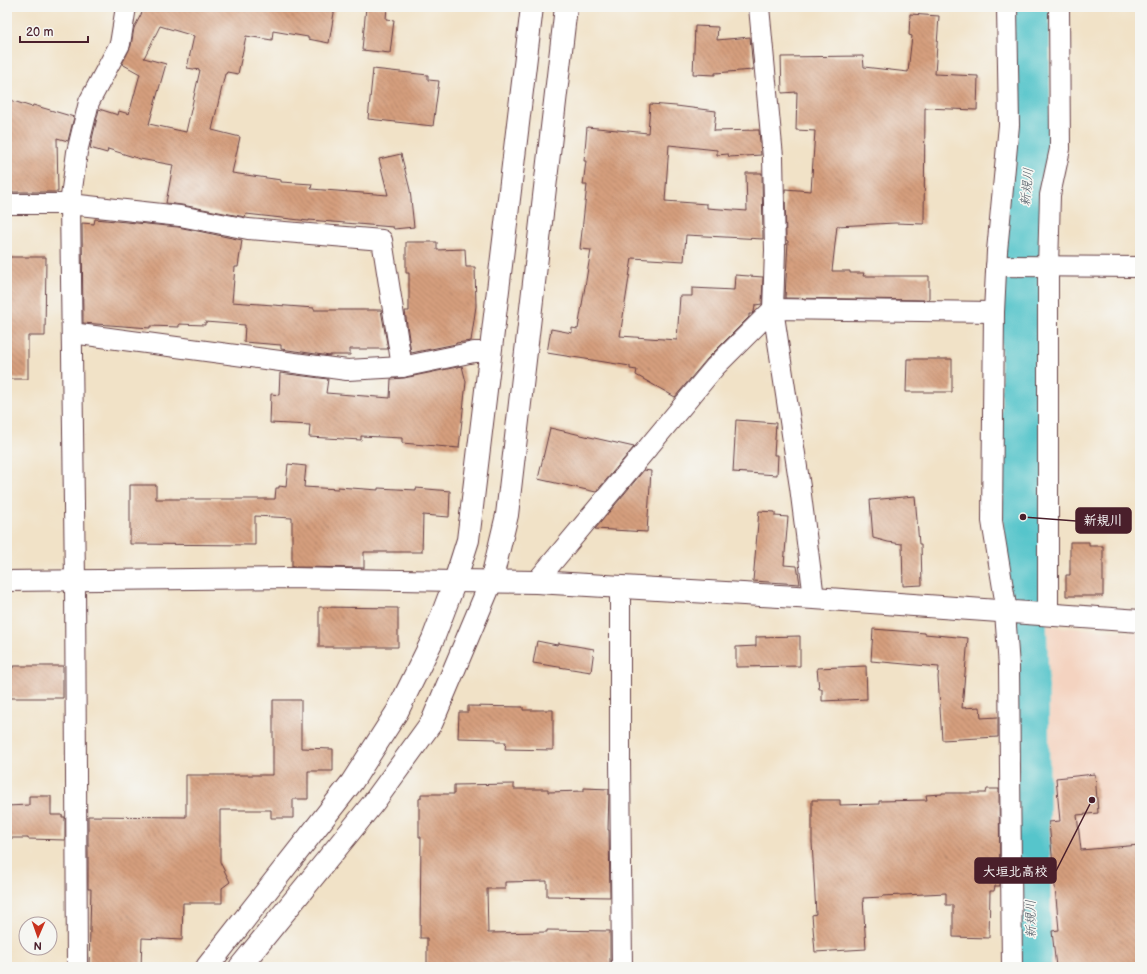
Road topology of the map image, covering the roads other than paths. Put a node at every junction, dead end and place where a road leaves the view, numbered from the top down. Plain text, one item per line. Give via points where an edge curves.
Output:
1 (126, 7) edge
2 (532, 7) edge
3 (566, 7) edge
4 (759, 7) edge
5 (1007, 7) edge
6 (1059, 7) edge
7 (7, 204) edge
8 (70, 204) junction
9 (996, 266) junction
10 (1048, 267) junction
11 (1140, 267) edge
12 (773, 309) junction
13 (994, 312) junction
14 (72, 333) junction
15 (491, 352) junction
16 (402, 367) junction
17 (7, 580) edge
18 (75, 580) junction
19 (455, 581) junction
20 (491, 582) junction
21 (536, 582) junction
22 (620, 587) junction
23 (814, 598) junction
24 (1006, 612) junction
25 (1043, 614) junction
26 (1140, 622) edge
27 (77, 967) edge
28 (207, 967) edge
29 (240, 967) edge
30 (622, 967) edge
31 (1012, 967) edge

1 - 8 street via 120,44 89,102 77,152
2 - 15 main road
3 - 20 main road via 507,516
4 - 12 street via 773,157
5 - 9 street via 1009,126
6 - 10 street via 1060,149 1050,195
7 - 8 street
8 - 14 street
8 - 16 street via 180,216 248,229 382,240
9 - 10 street
9 - 13 street
10 - 11 street
10 - 25 street
12 - 13 street
12 - 21 street via 715,368
12 - 23 street
13 - 24 street via 992,521
14 - 16 street via 347,370
14 - 18 street
15 - 16 street via 474,352
15 - 19 main road via 468,540
17 - 18 street
18 - 19 street via 291,578
18 - 27 street
19 - 20 main road
19 - 28 main road via 433,639 393,718 352,782
20 - 21 main road
20 - 29 main road via 432,722 374,802
21 - 22 main road
22 - 23 main road
22 - 30 street
23 - 24 main road
24 - 25 main road
24 - 31 street via 1009,667
25 - 26 main road

